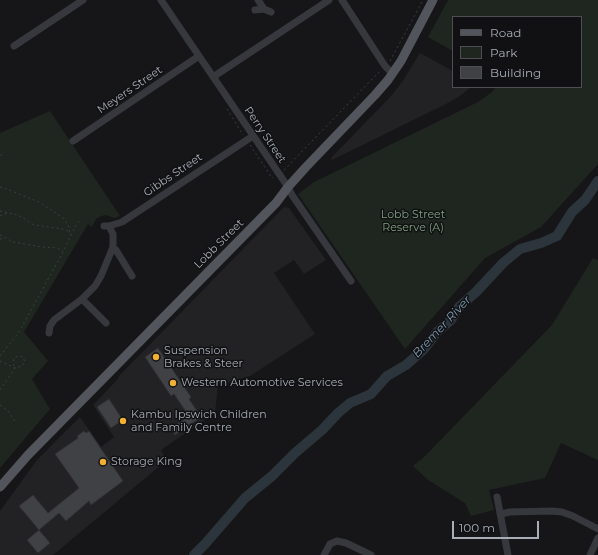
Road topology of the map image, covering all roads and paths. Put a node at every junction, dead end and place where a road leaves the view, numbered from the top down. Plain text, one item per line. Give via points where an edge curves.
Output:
1 (83, 0) edge
2 (161, 0) edge
3 (258, 0) edge
4 (329, 0) edge
5 (342, 0) edge
6 (423, 0) edge
7 (433, 0) edge
8 (264, 9) junction
9 (256, 10) dead end
10 (271, 12) dead end
11 (14, 46) dead end
12 (199, 56) junction
13 (385, 66) junction
14 (393, 74) junction
15 (214, 78) junction
16 (252, 136) junction
17 (73, 141) dead end
18 (284, 170) dead end
19 (0, 187) edge
20 (288, 187) junction
21 (0, 211) edge
22 (8, 212) junction
23 (0, 216) edge
24 (81, 219) dead end
25 (0, 236) edge
26 (70, 236) junction
27 (5, 238) junction
28 (0, 239) edge
29 (112, 249) junction
30 (64, 252) junction
31 (132, 276) dead end
32 (351, 281) dead end
33 (82, 299) junction
34 (106, 323) dead end
35 (49, 333) dead end
36 (0, 356) edge
37 (0, 361) edge
38 (15, 368) junction
39 (0, 390) edge
40 (0, 405) edge
41 (16, 423) dead end
42 (0, 487) edge
43 (497, 497) dead end
44 (501, 514) junction
45 (598, 528) edge
46 (598, 538) edge
47 (324, 555) edge
48 (370, 555) edge
49 (508, 555) edge
50 (590, 555) edge

1 - 11 street
2 - 12 street, Perry Street
3 - 8 street
4 - 15 street
5 - 13 street
6 - 13 path via 394,57
7 - 14 main road, Lobb Street
8 - 9 street
8 - 10 street
12 - 15 street, Perry Street
12 - 17 street, Meyers Street
13 - 14 street
13 - 18 path
14 - 20 main road, Lobb Street
15 - 16 street, Perry Street
16 - 20 street, Perry Street
16 - 29 street, Gibbs Street via 122,222 106,226 113,234
19 - 26 path via 41,203 63,218 69,227
20 - 32 street, Perry Street
20 - 42 main road, Lobb Street via 276,203
21 - 22 path
22 - 23 path
22 - 26 path via 18,215 34,226 63,229 68,231
24 - 26 path
25 - 27 path
26 - 30 path
27 - 28 path
27 - 30 path via 42,248 58,248
29 - 31 street via 116,250
29 - 33 street via 102,276
30 - 36 path via 19,332
33 - 34 street
33 - 35 street via 56,318 50,326
37 - 38 path
38 - 38 path via 25,362 23,357 14,358
38 - 39 path
40 - 41 path
43 - 44 street
44 - 45 street via 562,512
44 - 49 street
46 - 50 street
47 - 48 street via 334,541 340,541

